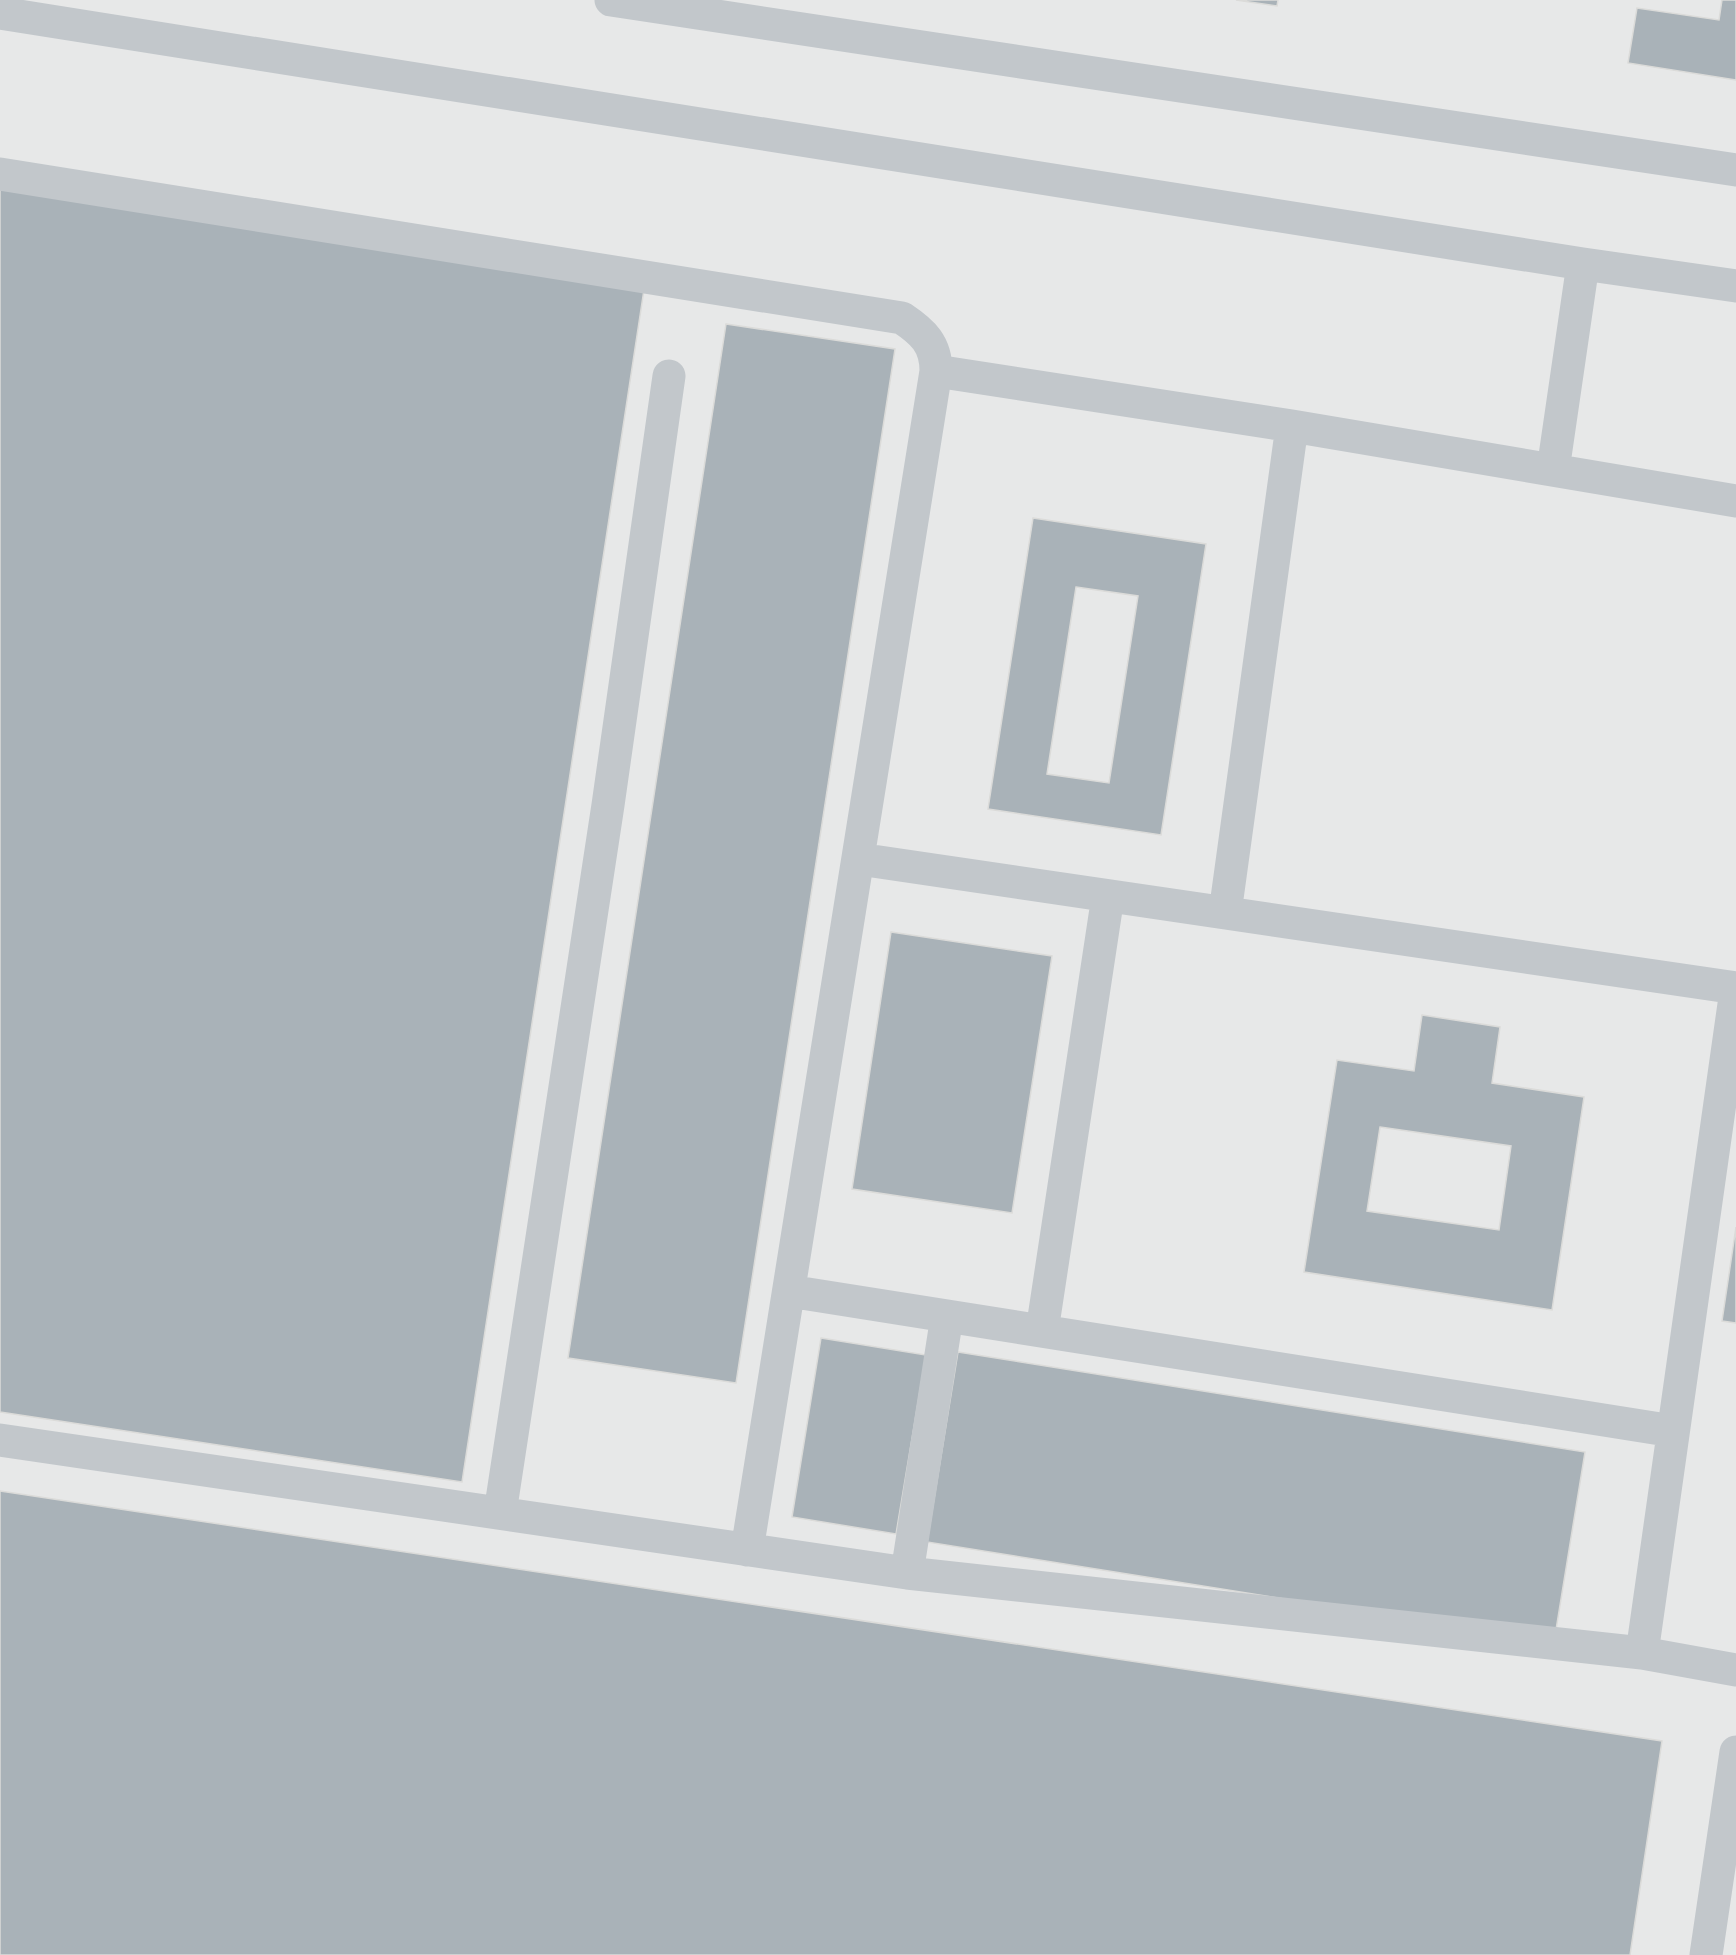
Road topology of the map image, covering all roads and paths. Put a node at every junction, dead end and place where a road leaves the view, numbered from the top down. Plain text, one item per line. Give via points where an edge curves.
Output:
1 (611, 0) edge
2 (0, 13) edge
3 (1736, 170) edge
4 (0, 174) edge
5 (1583, 264) junction
6 (1736, 286) edge
7 (936, 371) junction
8 (669, 376) dead end
9 (1292, 426) junction
10 (1553, 471) junction
11 (1736, 501) edge
12 (859, 859) junction
13 (1108, 896) junction
14 (1225, 913) junction
15 (1736, 989) edge
16 (789, 1290) junction
17 (947, 1316) junction
18 (1041, 1331) junction
19 (1673, 1431) junction
20 (0, 1440) edge
21 (500, 1513) junction
22 (747, 1550) junction
23 (906, 1573) junction
24 (1642, 1653) junction
25 (1736, 1670) edge
26 (1736, 1752) edge
27 (1706, 1955) edge

1 - 3 street
2 - 5 street
4 - 7 street via 902,318 927,339 936,357
5 - 6 street
5 - 10 street
7 - 9 street
7 - 12 street
8 - 21 street
9 - 10 street
9 - 14 street
10 - 11 street
12 - 13 street
12 - 16 street
13 - 14 street
13 - 18 street
14 - 15 street
15 - 19 street
16 - 17 street
16 - 22 street
17 - 18 street
17 - 23 street
18 - 19 street
19 - 24 street
20 - 21 street
21 - 22 street
22 - 23 street
23 - 24 street
24 - 25 street
26 - 27 street

